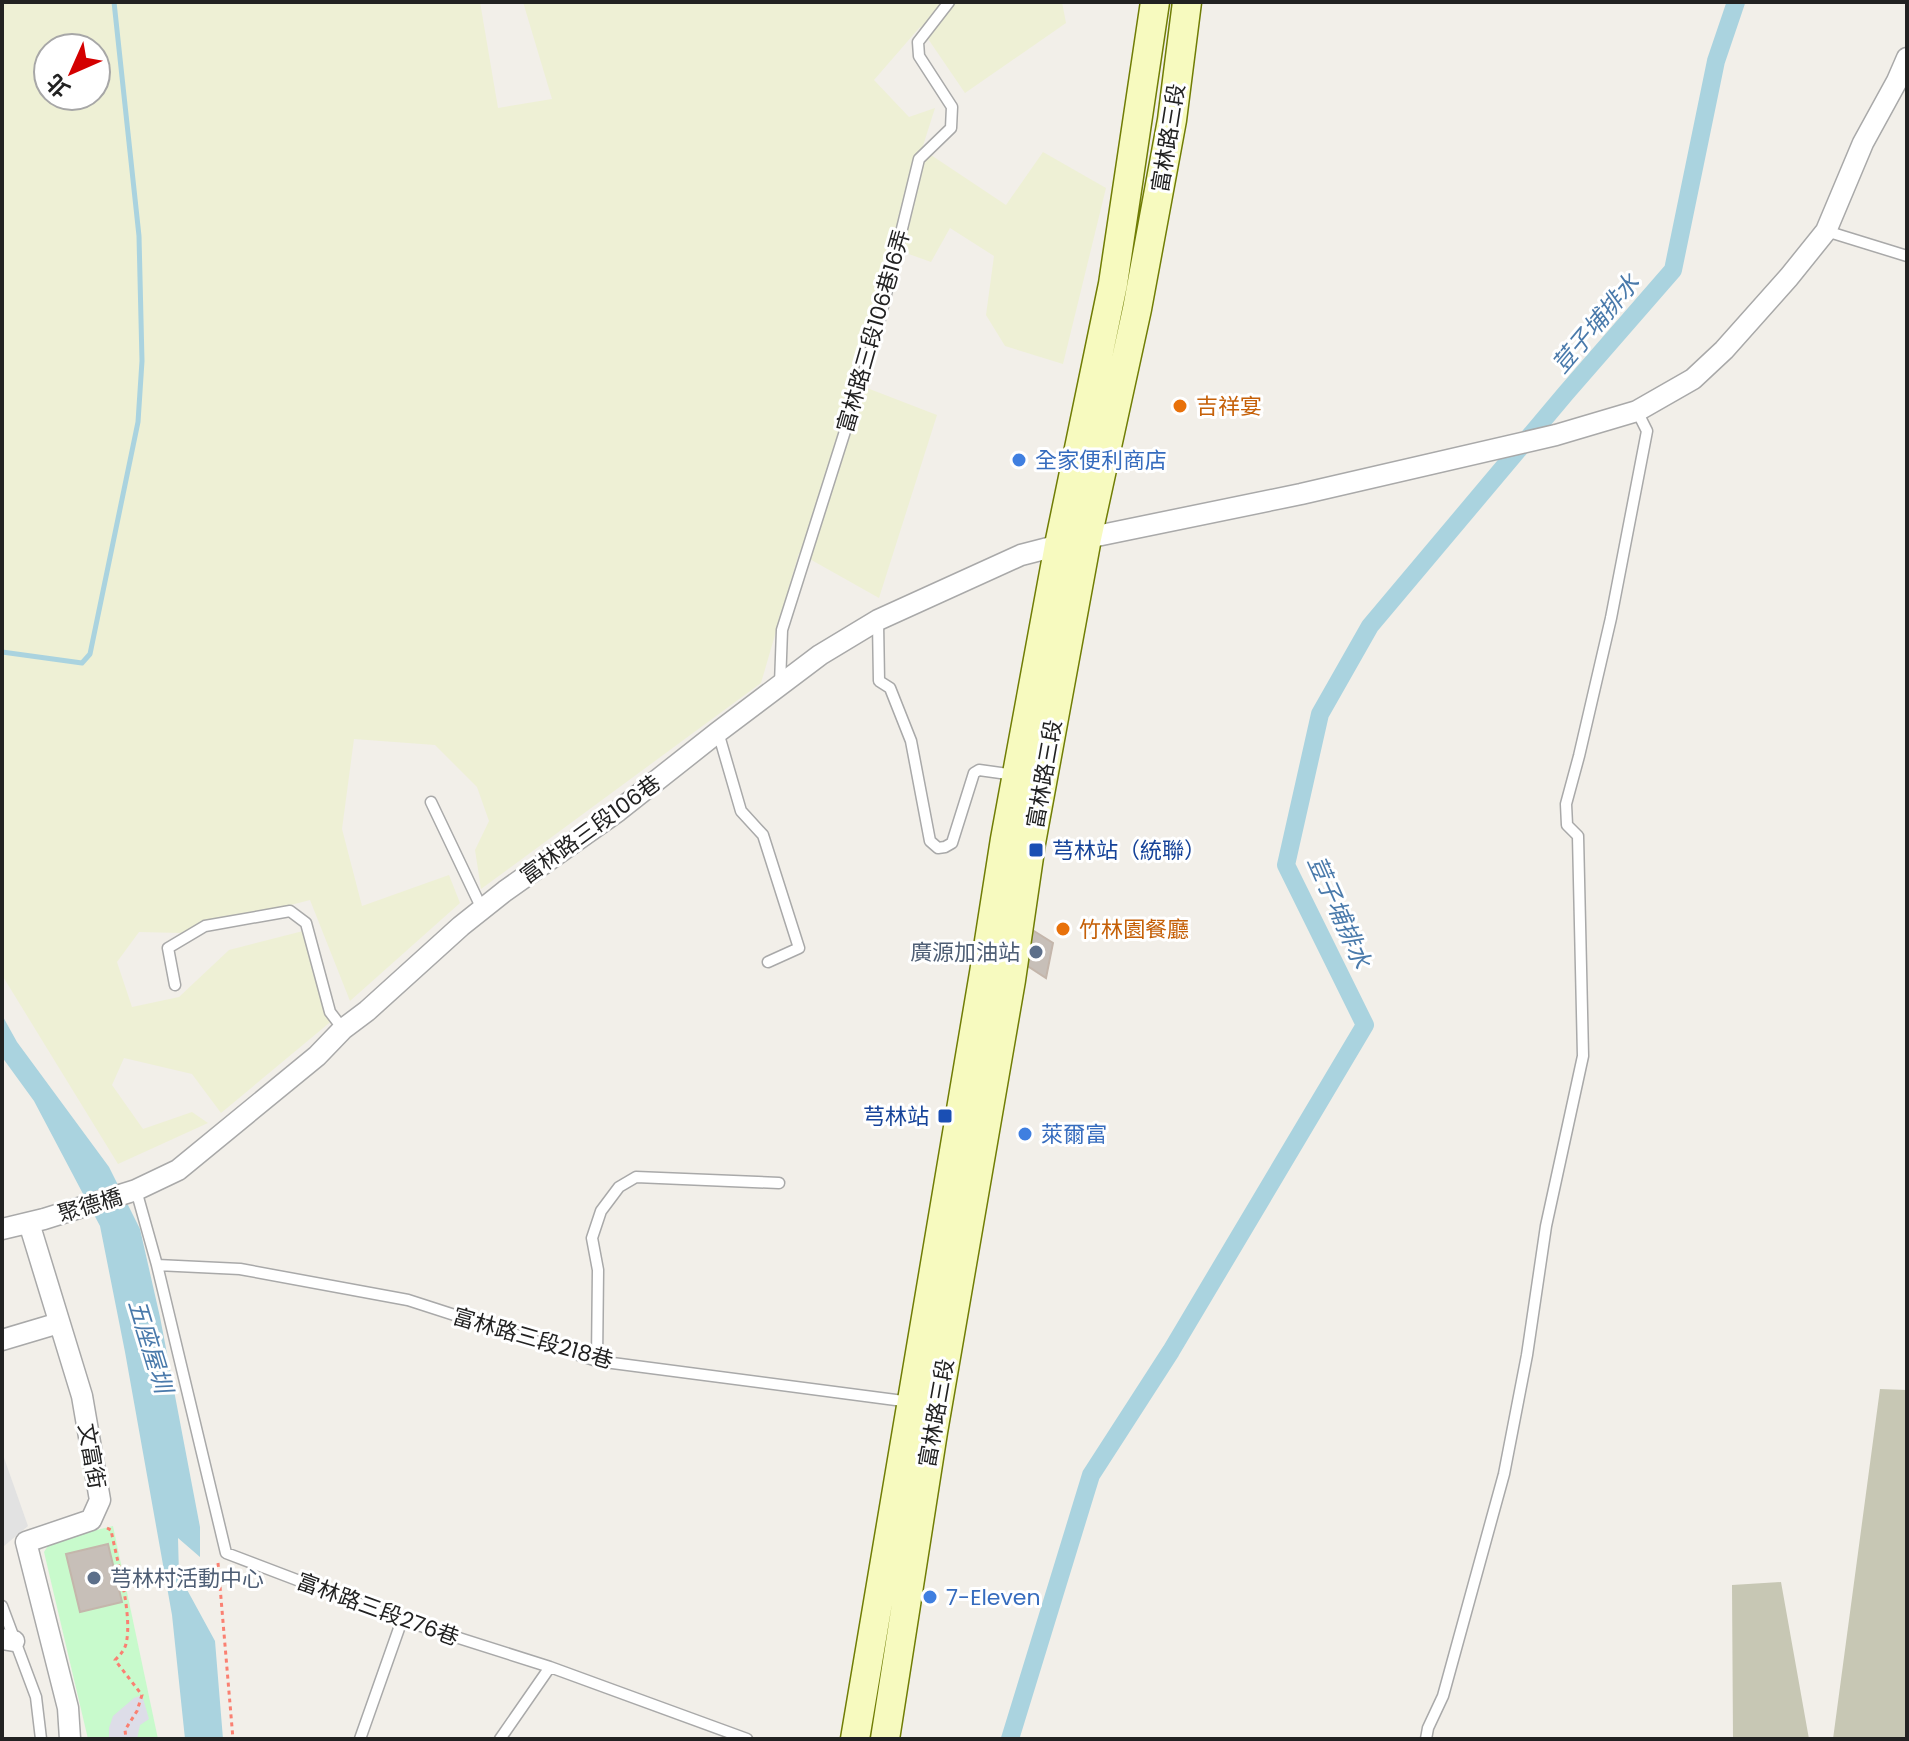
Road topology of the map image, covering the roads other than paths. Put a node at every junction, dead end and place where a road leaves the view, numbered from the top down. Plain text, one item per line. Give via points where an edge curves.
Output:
1 (949, 2) edge
2 (1155, 2) edge
3 (1187, 2) edge
4 (1907, 58) edge
5 (1826, 231) junction
6 (1907, 256) edge
7 (1637, 411) junction
8 (1087, 538) junction
9 (1059, 545) junction
10 (878, 620) junction
11 (780, 686) junction
12 (718, 732) junction
13 (1017, 775) junction
14 (431, 802) dead end
15 (1018, 841) junction
16 (482, 909) junction
17 (768, 962) dead end
18 (175, 985) dead end
19 (343, 1029) junction
20 (779, 1183) dead end
21 (136, 1190) junction
22 (36, 1221) junction
23 (2, 1229) edge
24 (157, 1265) junction
25 (59, 1323) junction
26 (2, 1340) edge
27 (597, 1361) junction
28 (924, 1405) junction
29 (2, 1606) edge
30 (402, 1620) junction
31 (8, 1640) edge
32 (550, 1667) junction
33 (41, 1739) edge
34 (70, 1739) edge
35 (360, 1739) edge
36 (500, 1739) edge
37 (747, 1739) edge
38 (855, 1739) edge
39 (885, 1739) edge
40 (1426, 1739) edge

1 - 11 lane, 富林路三段106巷16弄 via 918,42 919,56 952,107 951,128 919,159 878,327 782,630
2 - 9 main road, 富林路三段 via 1113,284
3 - 8 main road, 富林路三段 via 1140,295
4 - 5 street, 富林路三段106巷
5 - 6 lane
5 - 7 street, 富林路三段106巷 via 1724,350 1693,379
7 - 8 street, 富林路三段106巷 via 1509,447
7 - 40 lane via 1647,431 1611,618 1566,804 1567,825 1578,836 1583,1056 1546,1226 1504,1474 1443,1696
8 - 9 street, 富林路三段106巷
8 - 15 main road, 富林路三段
9 - 10 street, 富林路三段106巷 via 1021,555
9 - 13 main road, 富林路三段
10 - 11 street, 富林路三段106巷
10 - 13 lane via 879,681 890,688 911,741 933,845 952,843 974,773
11 - 12 street, 富林路三段106巷
12 - 16 street, 富林路三段106巷
12 - 17 lane via 741,811 763,835 799,948
13 - 15 main road, 富林路三段
14 - 16 lane
15 - 28 main road, 富林路三段
16 - 19 street, 富林路三段106巷
18 - 19 lane via 168,948 205,926 290,911 306,923 330,1012
19 - 21 street, 富林路三段106巷 via 178,1170
20 - 27 lane via 636,1177 619,1187 601,1211 592,1238 598,1270
21 - 22 street, 聚德橋
21 - 24 lane, 富林路三段276巷
22 - 23 street
22 - 25 street, 文富街
24 - 27 lane, 富林路三段218巷 via 240,1269 408,1300
24 - 30 lane, 富林路三段276巷 via 226,1553
25 - 26 street
25 - 34 street, 文富街 via 82,1396 100,1500 91,1520 26,1542 68,1708
27 - 28 lane, 富林路三段218巷
28 - 38 main road, 富林路三段
28 - 39 main road, 富林路三段
29 - 31 lane
30 - 32 lane, 富林路三段276巷
30 - 35 lane
31 - 33 lane via 36,1697
32 - 36 lane
32 - 37 lane, 富林路三段276巷

